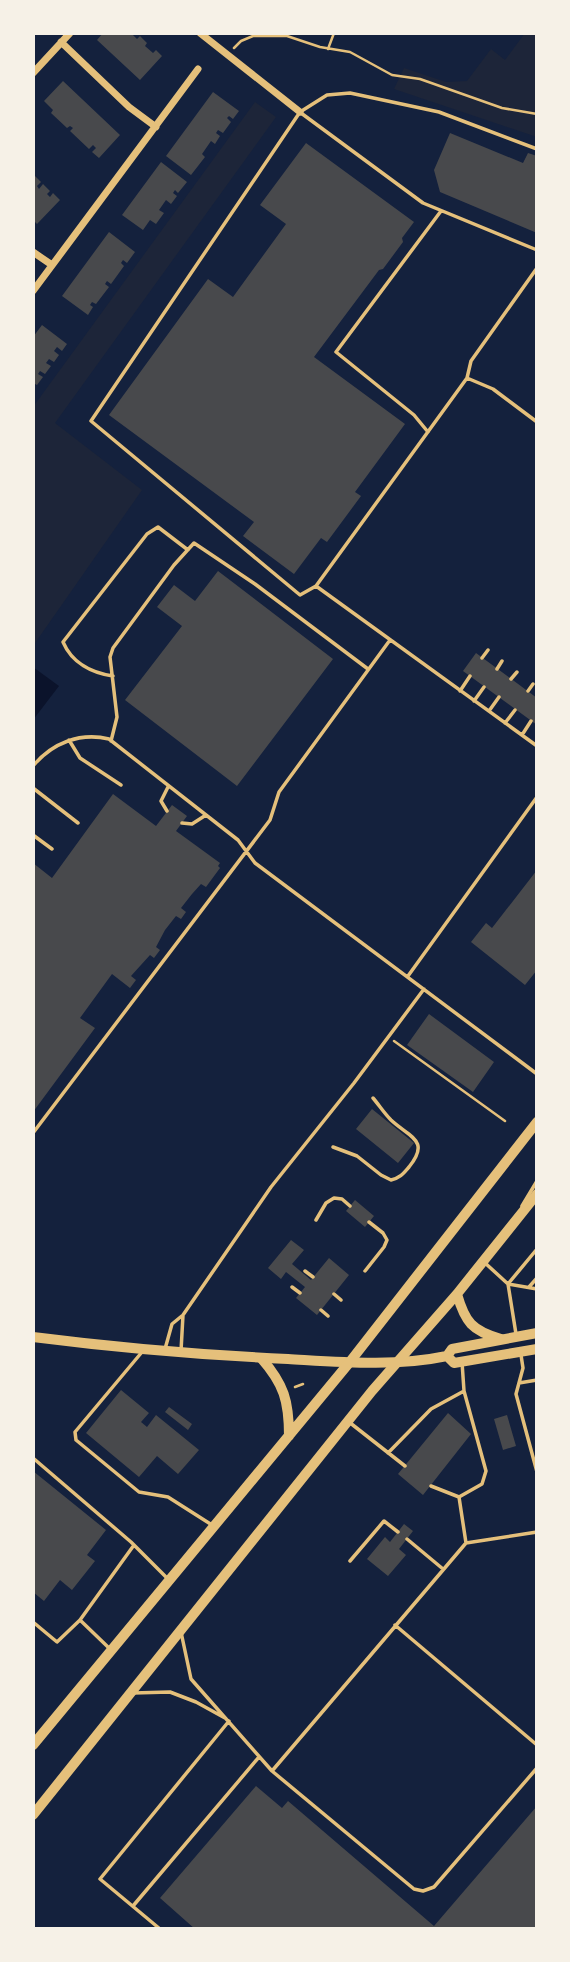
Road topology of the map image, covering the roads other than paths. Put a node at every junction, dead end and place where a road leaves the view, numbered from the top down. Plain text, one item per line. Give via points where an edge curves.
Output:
1 (70, 33) edge
2 (200, 33) edge
3 (61, 42) junction
4 (198, 69) dead end
5 (33, 73) edge
6 (300, 112) junction
7 (156, 127) junction
8 (537, 149) edge
9 (441, 211) junction
10 (537, 250) edge
11 (33, 252) edge
12 (52, 265) junction
13 (537, 268) edge
14 (33, 291) edge
15 (467, 378) junction
16 (537, 422) edge
17 (428, 432) junction
18 (188, 550) junction
19 (316, 586) junction
20 (390, 640) junction
21 (488, 650) dead end
22 (482, 658) dead end
23 (502, 661) dead end
24 (368, 669) junction
25 (497, 669) dead end
26 (517, 672) dead end
27 (113, 676) junction
28 (470, 676) dead end
29 (511, 679) dead end
30 (533, 684) dead end
31 (484, 687) dead end
32 (460, 691) junction
33 (527, 691) dead end
34 (499, 698) dead end
35 (474, 701) junction
36 (515, 709) dead end
37 (489, 711) junction
38 (531, 721) dead end
39 (505, 723) junction
40 (522, 735) junction
41 (69, 740) junction
42 (111, 741) junction
43 (536, 745) edge
44 (33, 765) edge
45 (121, 785) dead end
46 (168, 787) junction
47 (33, 788) edge
48 (537, 797) edge
49 (167, 811) dead end
50 (206, 815) junction
51 (78, 823) dead end
52 (182, 823) dead end
53 (33, 835) edge
54 (52, 849) dead end
55 (246, 850) junction
56 (408, 976) junction
57 (424, 989) junction
58 (537, 1074) edge
59 (373, 1098) dead end
60 (537, 1122) edge
61 (33, 1133) edge
62 (333, 1147) dead end
63 (537, 1181) edge
64 (536, 1198) edge
65 (351, 1206) dead end
66 (316, 1220) dead end
67 (369, 1222) dead end
68 (506, 1231) junction
69 (537, 1249) edge
70 (483, 1261) junction
71 (305, 1271) dead end
72 (365, 1271) dead end
73 (313, 1277) dead end
74 (537, 1278) edge
75 (508, 1284) junction
76 (292, 1287) dead end
77 (528, 1287) junction
78 (537, 1289) edge
79 (300, 1293) dead end
80 (334, 1294) dead end
81 (457, 1294) junction
82 (341, 1300) dead end
83 (321, 1310) dead end
84 (184, 1315) junction
85 (328, 1316) dead end
86 (537, 1332) edge
87 (516, 1336) junction
88 (33, 1337) edge
89 (501, 1339) junction
90 (537, 1349) edge
91 (143, 1351) junction
92 (520, 1352) junction
93 (164, 1353) junction
94 (181, 1354) junction
95 (447, 1356) junction
96 (261, 1358) junction
97 (397, 1361) junction
98 (462, 1362) junction
99 (349, 1363) junction
100 (537, 1380) edge
101 (519, 1383) junction
102 (464, 1391) junction
103 (348, 1421) junction
104 (289, 1436) junction
105 (388, 1452) junction
106 (33, 1458) edge
107 (405, 1466) dead end
108 (537, 1472) edge
109 (431, 1486) dead end
110 (459, 1497) junction
111 (214, 1526) junction
112 (398, 1532) dead end
113 (537, 1532) edge
114 (407, 1539) dead end
115 (466, 1543) junction
116 (134, 1545) junction
117 (350, 1562) dead end
118 (443, 1569) junction
119 (170, 1580) junction
120 (80, 1620) junction
121 (33, 1622) edge
122 (395, 1625) junction
123 (181, 1630) junction
124 (112, 1650) junction
125 (132, 1692) junction
126 (229, 1721) junction
127 (33, 1745) edge
128 (537, 1745) edge
129 (259, 1757) junction
130 (537, 1768) edge
131 (272, 1771) junction
132 (33, 1815) edge
133 (133, 1906) junction
134 (160, 1929) edge

1 - 3 street
2 - 6 street
3 - 5 street
3 - 7 street
4 - 7 street
6 - 8 lane via 327,95 350,93 439,112
6 - 9 lane via 423,204
6 - 19 lane via 91,421 300,595
7 - 12 street
9 - 10 lane
9 - 17 lane via 336,352 414,415
11 - 12 street
12 - 14 street
13 - 15 lane via 471,361
15 - 16 lane via 493,389
15 - 17 lane
17 - 19 lane
18 - 24 lane via 194,543
18 - 27 lane via 113,648
18 - 27 lane via 158,527 147,534 63,642 68,653 93,673
19 - 20 lane
20 - 24 lane
20 - 32 lane
21 - 22 lane
23 - 25 lane
24 - 55 lane via 279,792 270,820
26 - 29 lane
27 - 42 lane via 117,717
28 - 32 lane
30 - 33 lane
31 - 35 lane
32 - 35 lane
34 - 37 lane
35 - 37 lane
36 - 39 lane
37 - 39 lane
38 - 40 lane
39 - 40 lane
40 - 43 lane
41 - 42 lane via 96,736
41 - 44 lane via 41,755
41 - 45 lane via 80,758
42 - 46 lane
46 - 49 lane via 162,801
46 - 50 lane
47 - 51 lane
48 - 56 lane
50 - 52 lane via 192,824
50 - 55 lane
53 - 54 lane
55 - 56 lane via 255,863
55 - 61 lane
56 - 57 lane
57 - 58 lane
57 - 84 lane via 271,1187
59 - 62 lane via 417,1142 416,1158 401,1176 391,1180 357,1156
60 - 99 main road
63 - 68 lane
64 - 68 main road
65 - 66 lane via 334,1198
67 - 72 lane via 387,1240
68 - 70 main road
69 - 75 lane
70 - 75 lane
70 - 81 main road
71 - 73 lane
74 - 77 lane
75 - 77 lane
75 - 87 lane
76 - 79 lane
77 - 78 lane
80 - 82 lane
81 - 89 main road via 473,1328
81 - 97 main road
83 - 85 lane
84 - 93 lane via 172,1324
84 - 94 lane
86 - 87 main road
87 - 89 main road
88 - 91 main road
89 - 95 main road via 452,1349
90 - 92 main road
91 - 93 main road
91 - 111 lane via 75,1432 76,1440 139,1492 168,1497
92 - 98 main road
92 - 101 lane via 523,1368
93 - 94 main road
94 - 96 main road
95 - 97 main road
95 - 98 main road via 453,1363
96 - 99 main road
96 - 104 main road via 284,1393
97 - 99 main road
97 - 103 main road
98 - 102 lane
99 - 104 main road
100 - 101 lane
101 - 108 lane via 516,1394
102 - 105 lane via 431,1409
102 - 110 lane via 486,1471 482,1484
103 - 105 lane
103 - 123 main road
104 - 111 main road
105 - 107 lane
106 - 116 lane
109 - 110 lane
110 - 115 lane
111 - 119 main road
112 - 117 lane via 384,1521
113 - 115 lane
114 - 118 lane
115 - 118 lane
116 - 119 lane
116 - 120 lane
118 - 122 lane
119 - 124 main road
120 - 121 lane via 57,1642
120 - 124 lane
122 - 128 lane
122 - 131 lane
123 - 125 main road
123 - 126 lane via 191,1679
124 - 127 main road
125 - 126 lane via 170,1692
125 - 132 main road
126 - 129 lane
126 - 133 lane via 100,1879
129 - 131 lane
129 - 133 lane
130 - 131 lane via 442,1879 423,1891 414,1889
133 - 134 lane

